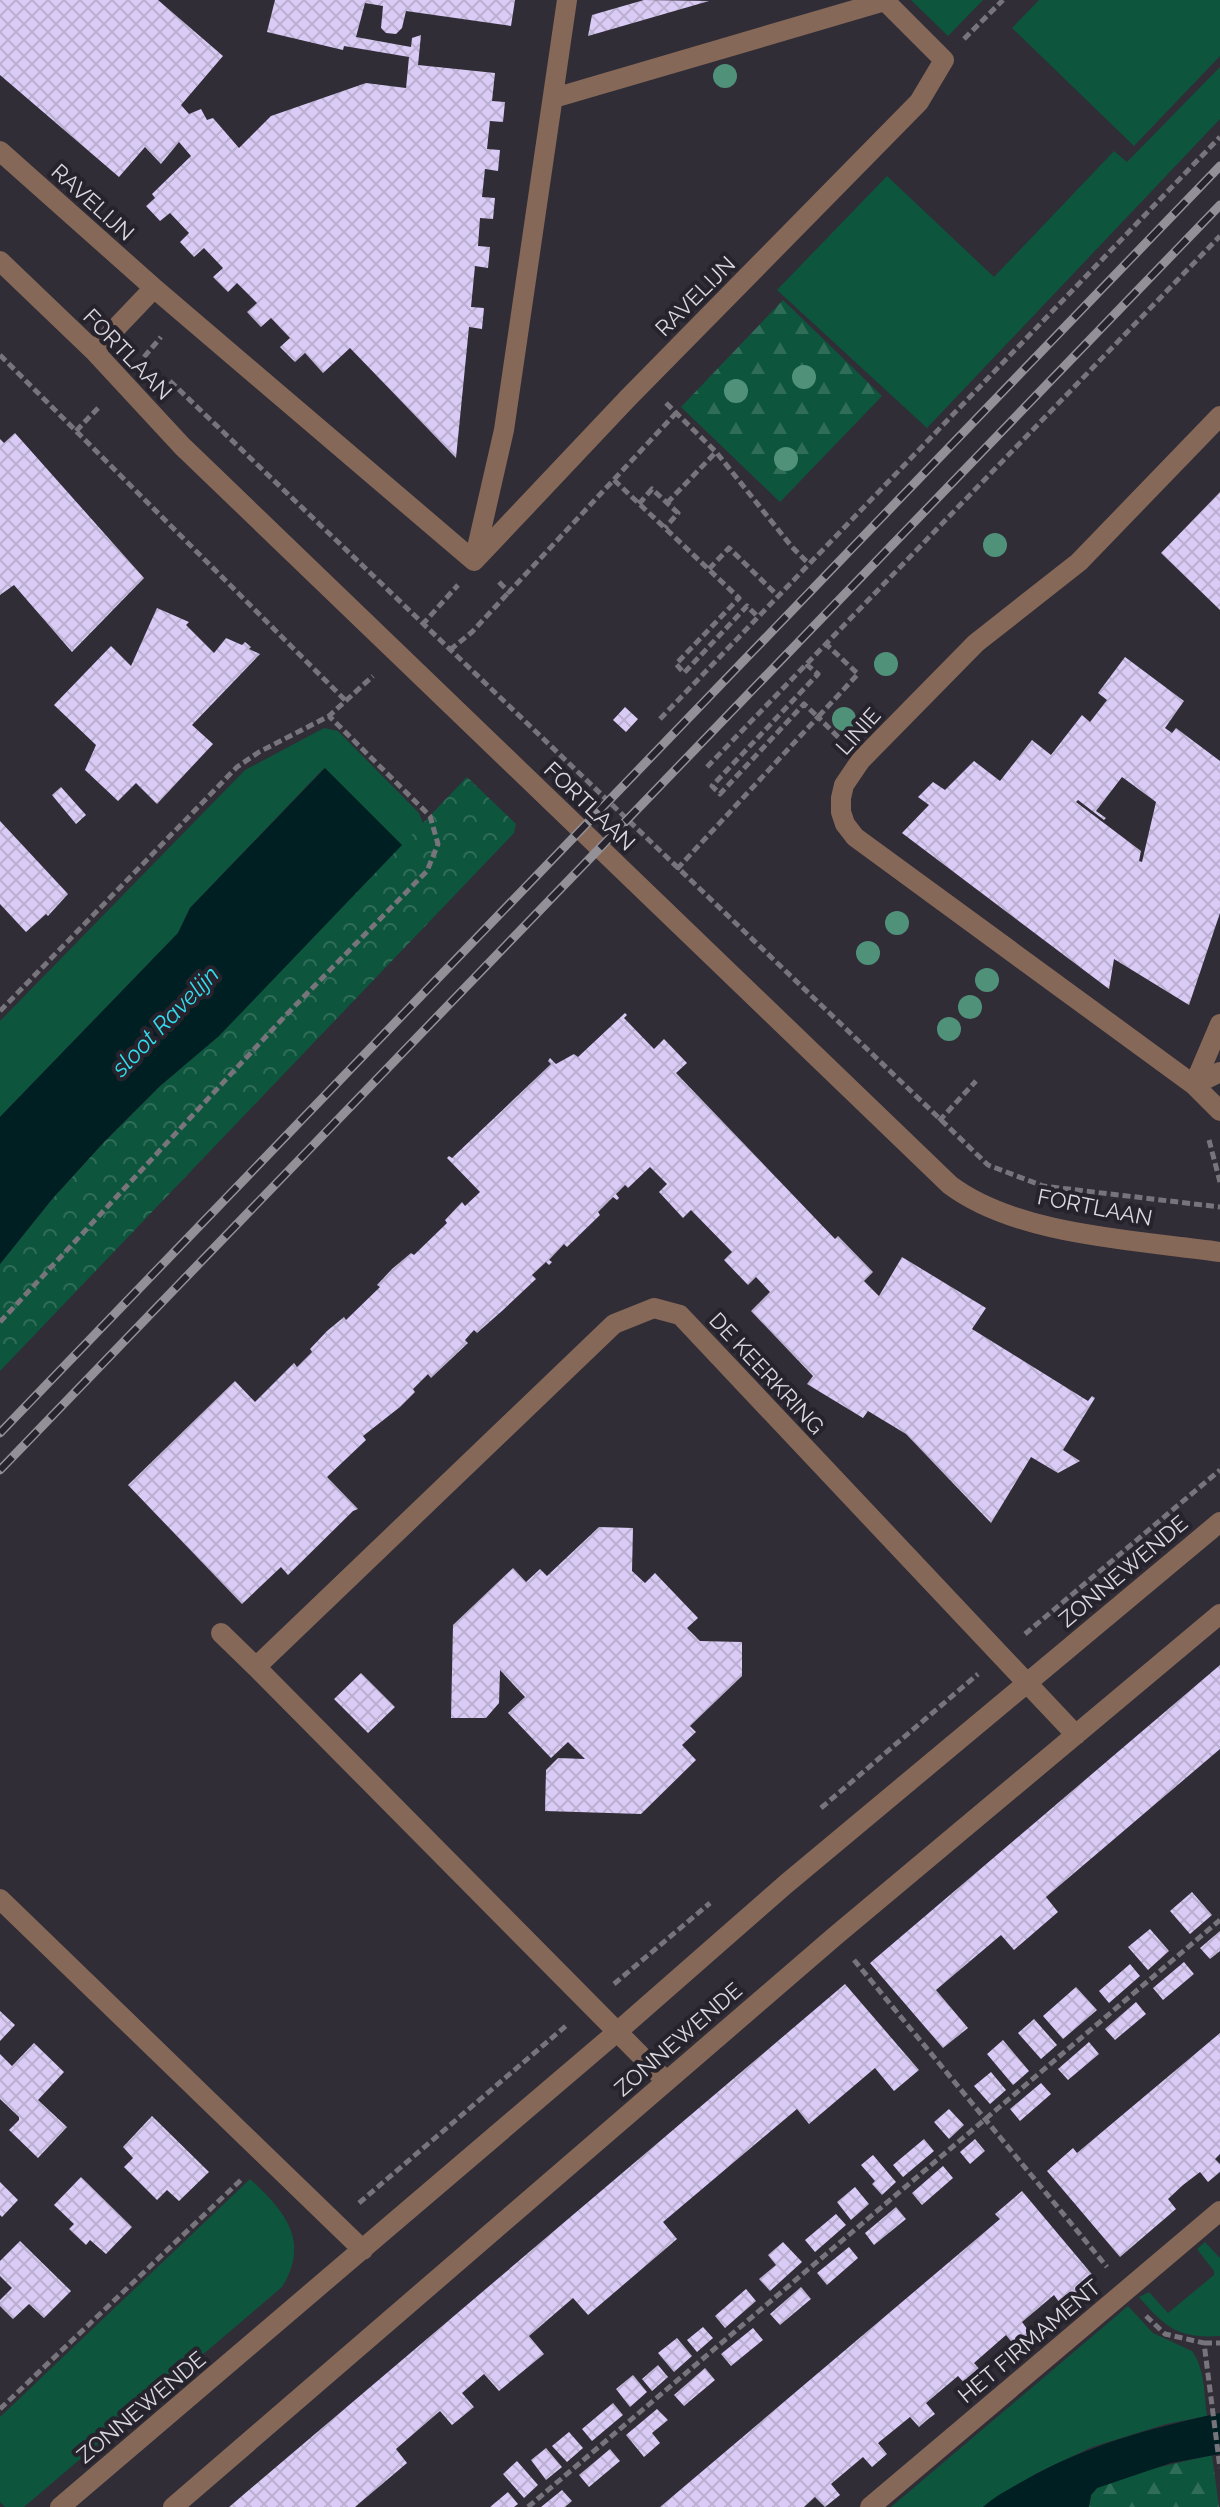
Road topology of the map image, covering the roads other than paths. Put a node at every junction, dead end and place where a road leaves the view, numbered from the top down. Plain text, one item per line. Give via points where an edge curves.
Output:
1 (567, 0) edge
2 (554, 98) junction
3 (0, 151) edge
4 (0, 261) edge
5 (154, 288) junction
6 (94, 351) junction
7 (1220, 416) edge
8 (474, 561) junction
9 (1220, 1024) edge
10 (1220, 1072) edge
11 (1194, 1085) junction
12 (1220, 1111) edge
13 (1220, 1252) edge
14 (1220, 1522) edge
15 (1220, 1614) edge
16 (221, 1633) dead end
17 (256, 1667) junction
18 (1027, 1683) junction
19 (1076, 1735) junction
20 (0, 1899) edge
21 (617, 2032) junction
22 (666, 2081) junction
23 (1220, 2211) edge
24 (363, 2250) junction
25 (60, 2507) edge
26 (173, 2507) edge
27 (870, 2507) edge

1 - 2 street
2 - 8 street via 504,430
2 - 8 street, RAVELIJN via 885,1 944,60 919,102
3 - 5 street, RAVELIJN
4 - 6 street, FORTLAAN
5 - 6 street
5 - 8 street, RAVELIJN
6 - 13 street, FORTLAAN via 182,446 950,1185 972,1201 1064,1230
7 - 11 street, LINIE via 1079,562 976,643 861,760 841,798 845,824 855,837
9 - 11 street
10 - 11 street
11 - 12 street, LINIE
14 - 18 street, ZONNEWENDE
15 - 19 street, ZONNEWENDE
16 - 17 street
17 - 18 street, DE KEERKRING via 614,1324 654,1308 680,1315
17 - 21 street
18 - 19 street, DE KEERKRING
18 - 21 street, ZONNEWENDE
19 - 22 street, ZONNEWENDE
20 - 24 street
21 - 22 street
21 - 24 street, ZONNEWENDE
22 - 26 street, ZONNEWENDE
23 - 27 street, HET FIRMAMENT
24 - 25 street, ZONNEWENDE

